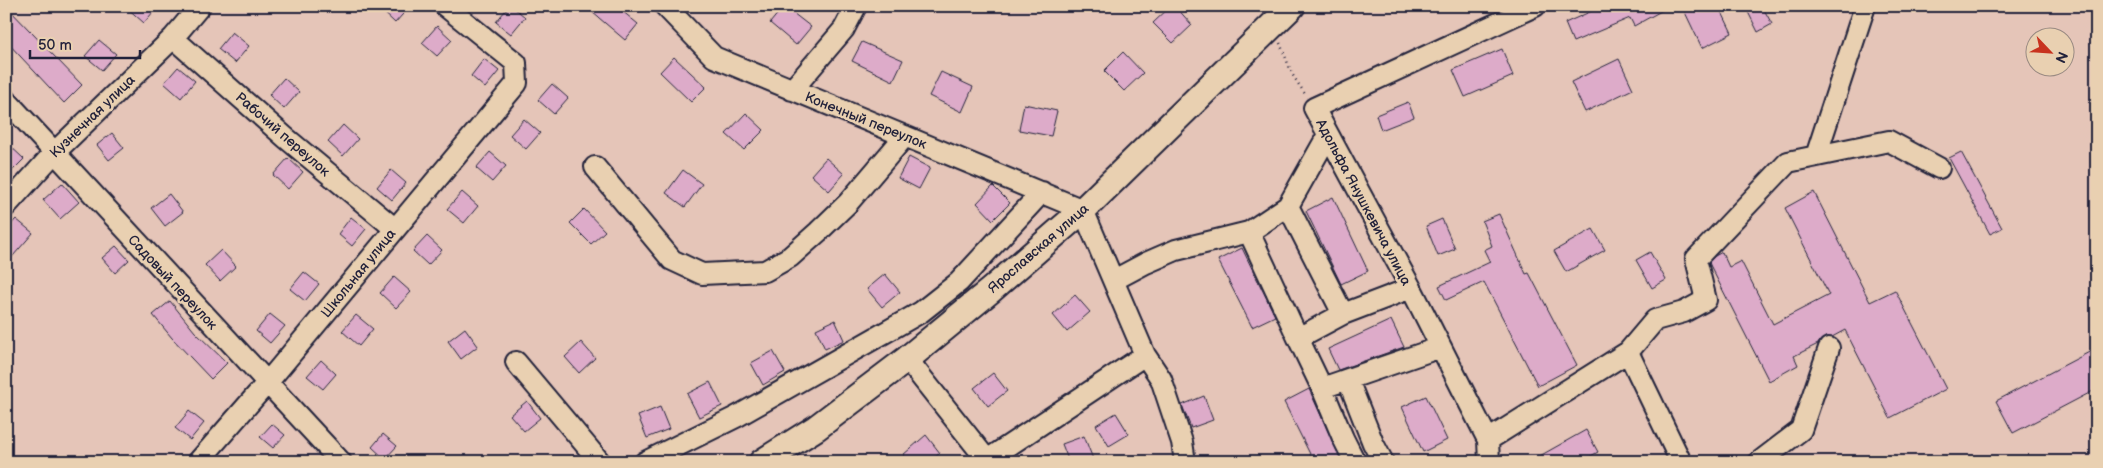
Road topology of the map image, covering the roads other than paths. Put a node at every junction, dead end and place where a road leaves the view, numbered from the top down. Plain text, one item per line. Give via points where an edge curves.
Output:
1 (200, 6) edge
2 (445, 6) edge
3 (665, 6) edge
4 (856, 6) edge
5 (1292, 6) edge
6 (1535, 6) edge
7 (1865, 6) edge
8 (173, 38) junction
9 (792, 90) junction
10 (6, 100) edge
11 (1328, 135) junction
12 (905, 136) junction
13 (54, 153) junction
14 (1816, 156) junction
15 (595, 167) dead end
16 (1939, 168) dead end
17 (1042, 192) junction
18 (6, 206) edge
19 (1288, 206) junction
20 (1083, 210) junction
21 (394, 228) junction
22 (1249, 232) junction
23 (1114, 280) junction
24 (1411, 288) junction
25 (1343, 314) junction
26 (1298, 338) junction
27 (1441, 347) junction
28 (1829, 348) dead end
29 (1628, 352) junction
30 (1145, 356) junction
31 (907, 359) junction
32 (516, 362) dead end
33 (1348, 380) junction
34 (267, 383) junction
35 (1322, 388) junction
36 (1488, 440) junction
37 (986, 461) edge
38 (198, 462) edge
39 (341, 462) edge
40 (600, 462) edge
41 (646, 462) edge
42 (762, 462) edge
43 (1185, 462) edge
44 (1355, 462) edge
45 (1382, 462) edge
46 (1489, 462) edge
47 (1681, 462) edge
48 (1759, 462) edge

1 - 8 street, Кузнечная улица
2 - 21 street, Школьная улица via 516,63 517,83
3 - 9 street, Конечный переулок via 714,57
4 - 9 street via 844,29
5 - 20 main road, Ярославская улица
6 - 11 street, Адольфа Янушкевича улица via 1314,108
7 - 14 street
8 - 13 street, Кузнечная улица
8 - 21 street, Рабочий переулок
9 - 12 street, Конечный переулок
10 - 13 street, Садовый переулок
11 - 19 street
11 - 24 street, Адольфа Янушкевича улица
12 - 15 street via 848,203 818,232 790,257 765,271 702,274 672,260
12 - 17 street, Конечный переулок
13 - 18 street, Кузнечная улица
13 - 34 street, Садовый переулок
14 - 16 street via 1889,141
14 - 29 street via 1788,162 1696,259 1706,300 1684,312 1655,320
17 - 20 street, Конечный переулок
17 - 41 street via 959,282 922,312 736,417
19 - 22 street
19 - 25 street
20 - 23 street
20 - 31 main road, Ярославская улица
21 - 34 street, Школьная улица
22 - 23 street via 1176,250
22 - 26 street
23 - 30 street
24 - 25 street
24 - 27 street, Адольфа Янушкевича улица
25 - 26 street
26 - 35 street
27 - 33 street
27 - 36 street, Адольфа Янушкевича улица
28 - 48 street via 1801,430
29 - 36 street
29 - 47 street
30 - 37 street
30 - 43 street via 1161,379 1182,442
31 - 37 street
31 - 42 main road, Ярославская улица via 816,428
32 - 40 street
33 - 35 street
33 - 45 street
34 - 38 street, Школьная улица
34 - 39 street, Садовый переулок
35 - 44 street
36 - 46 street, Адольфа Янушкевича улица

